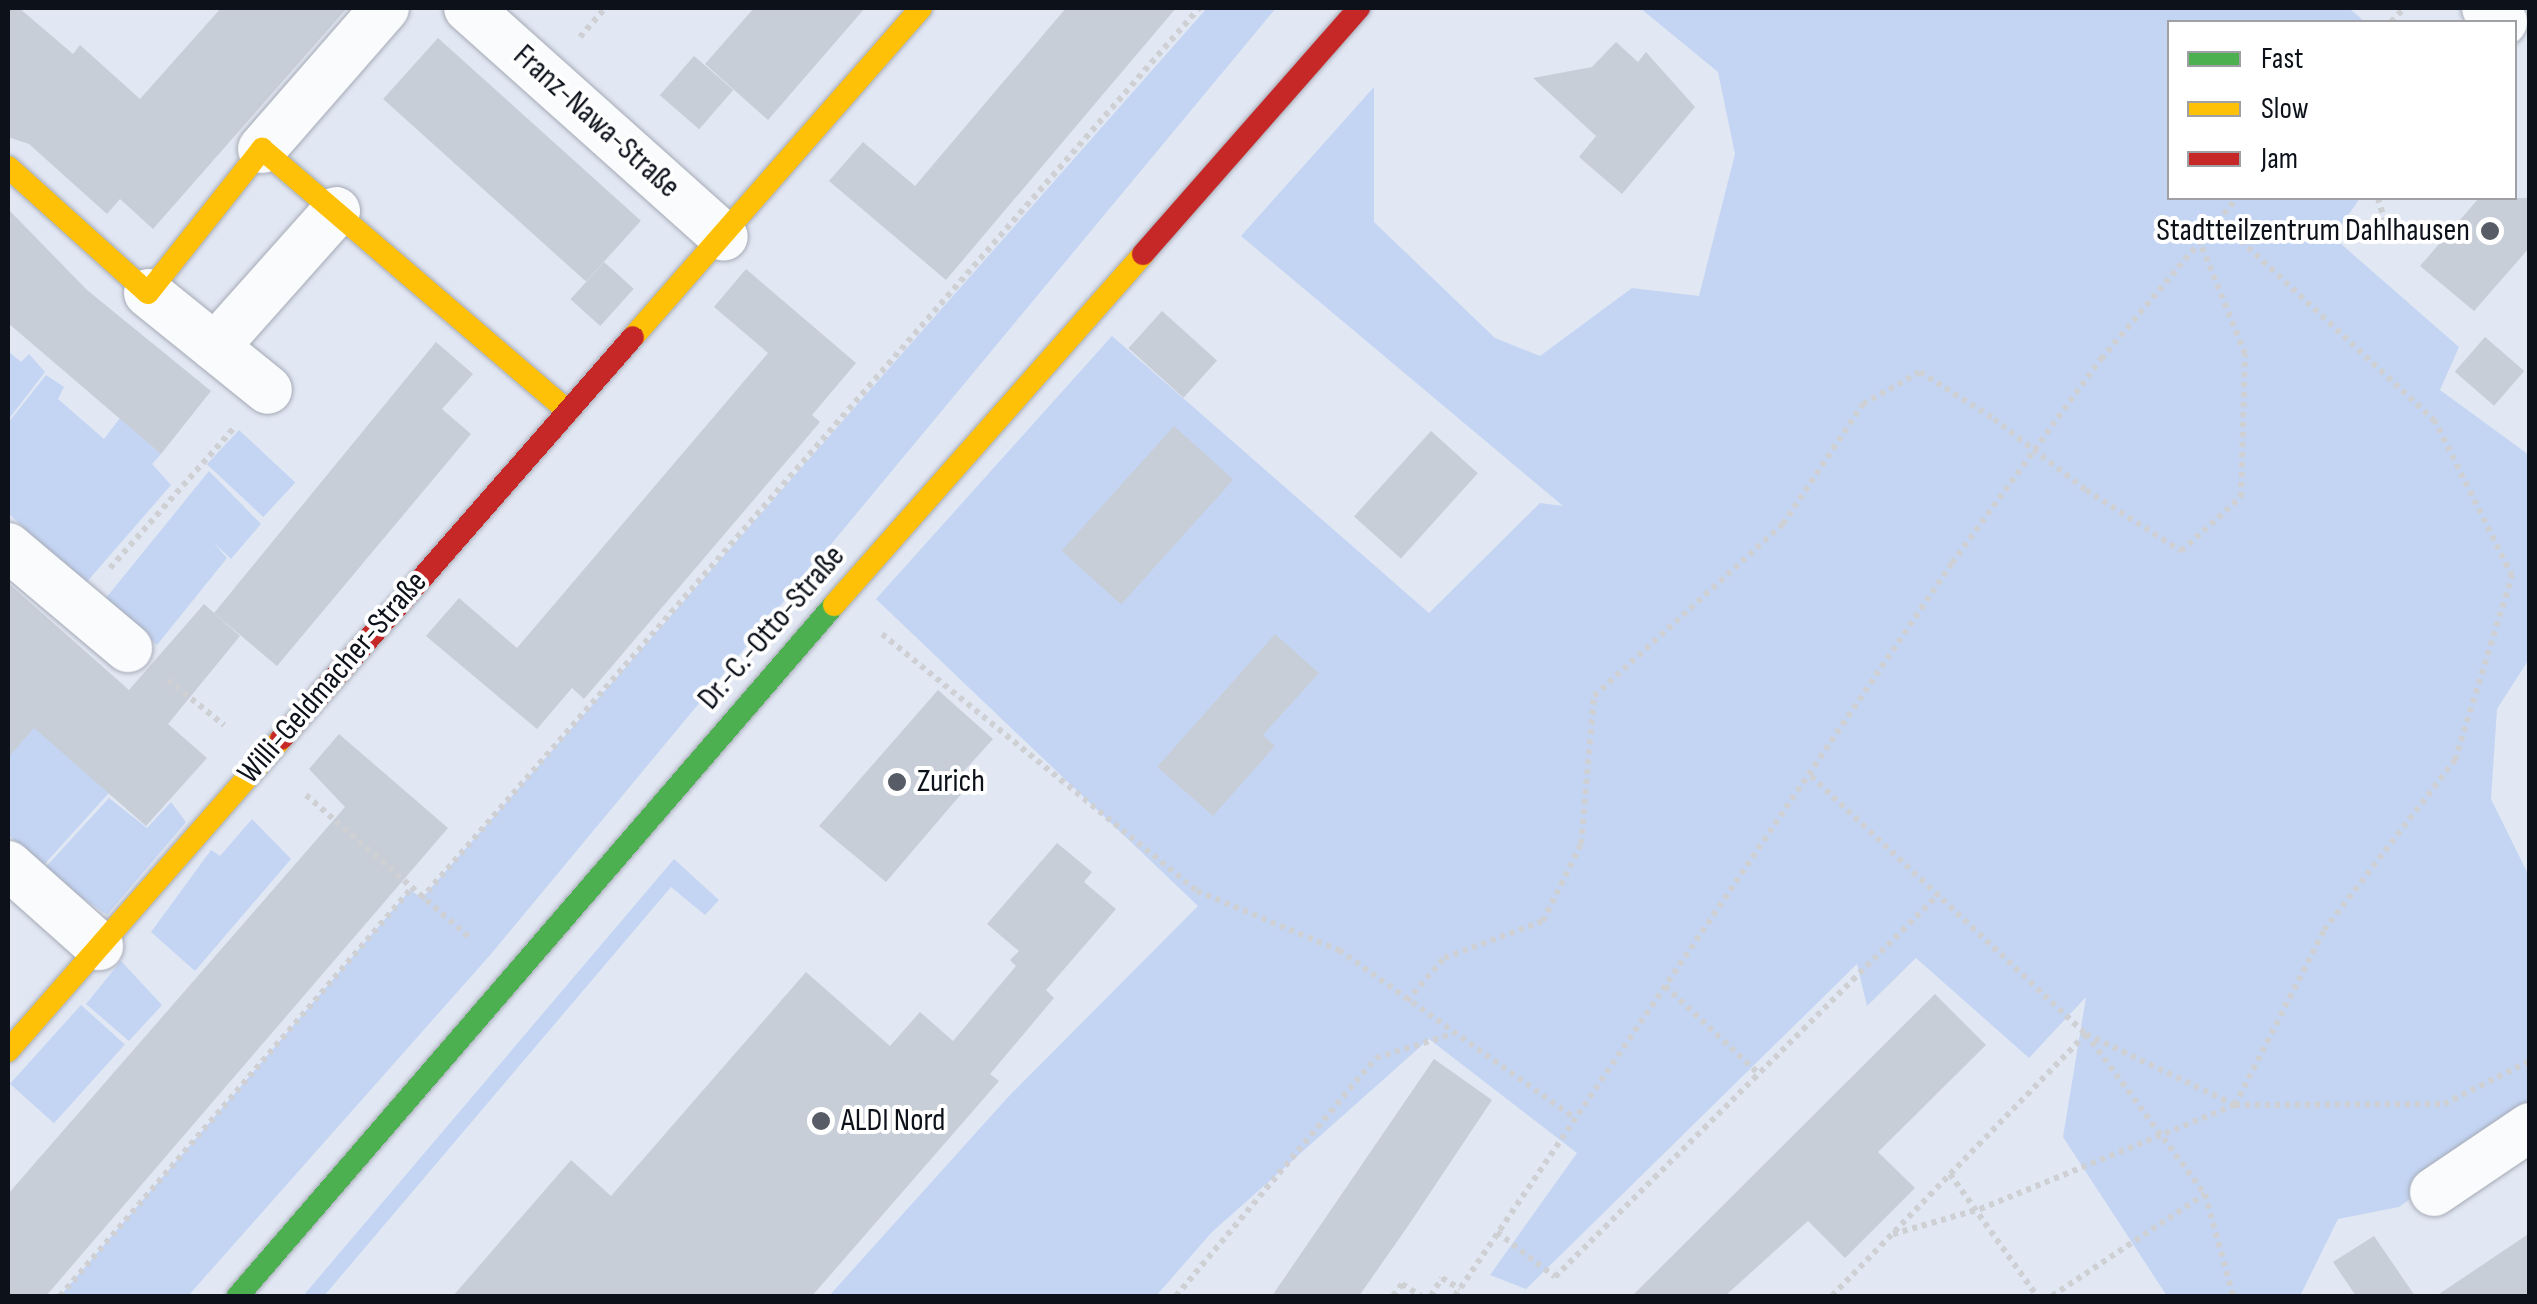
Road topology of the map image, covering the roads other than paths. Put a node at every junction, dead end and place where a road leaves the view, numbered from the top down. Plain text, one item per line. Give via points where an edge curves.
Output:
1 (384, 8) edge
2 (468, 8) edge
3 (921, 8) edge
4 (1359, 8) edge
5 (262, 148) junction
6 (8, 166) edge
7 (336, 211) junction
8 (724, 236) junction
9 (148, 293) junction
10 (215, 348) junction
11 (268, 390) road end
12 (568, 411) junction
13 (8, 547) edge
14 (128, 648) dead end
15 (8, 864) edge
16 (99, 946) junction
17 (8, 1051) edge
18 (2530, 1127) edge
19 (2434, 1192) dead end
20 (238, 1296) edge

1 - 5 street
2 - 8 street, Franz-Nawa-Straße
3 - 8 street, Willi-Geldmacher-Straße
4 - 20 street, Dr.-C.-Otto-Straße via 512,972
5 - 7 street
5 - 9 street
6 - 9 street
7 - 10 street
7 - 12 street
8 - 12 street, Willi-Geldmacher-Straße
9 - 10 street
10 - 11 street
12 - 16 street, Willi-Geldmacher-Straße
13 - 14 street
15 - 16 street
16 - 17 street, Willi-Geldmacher-Straße
18 - 19 street

